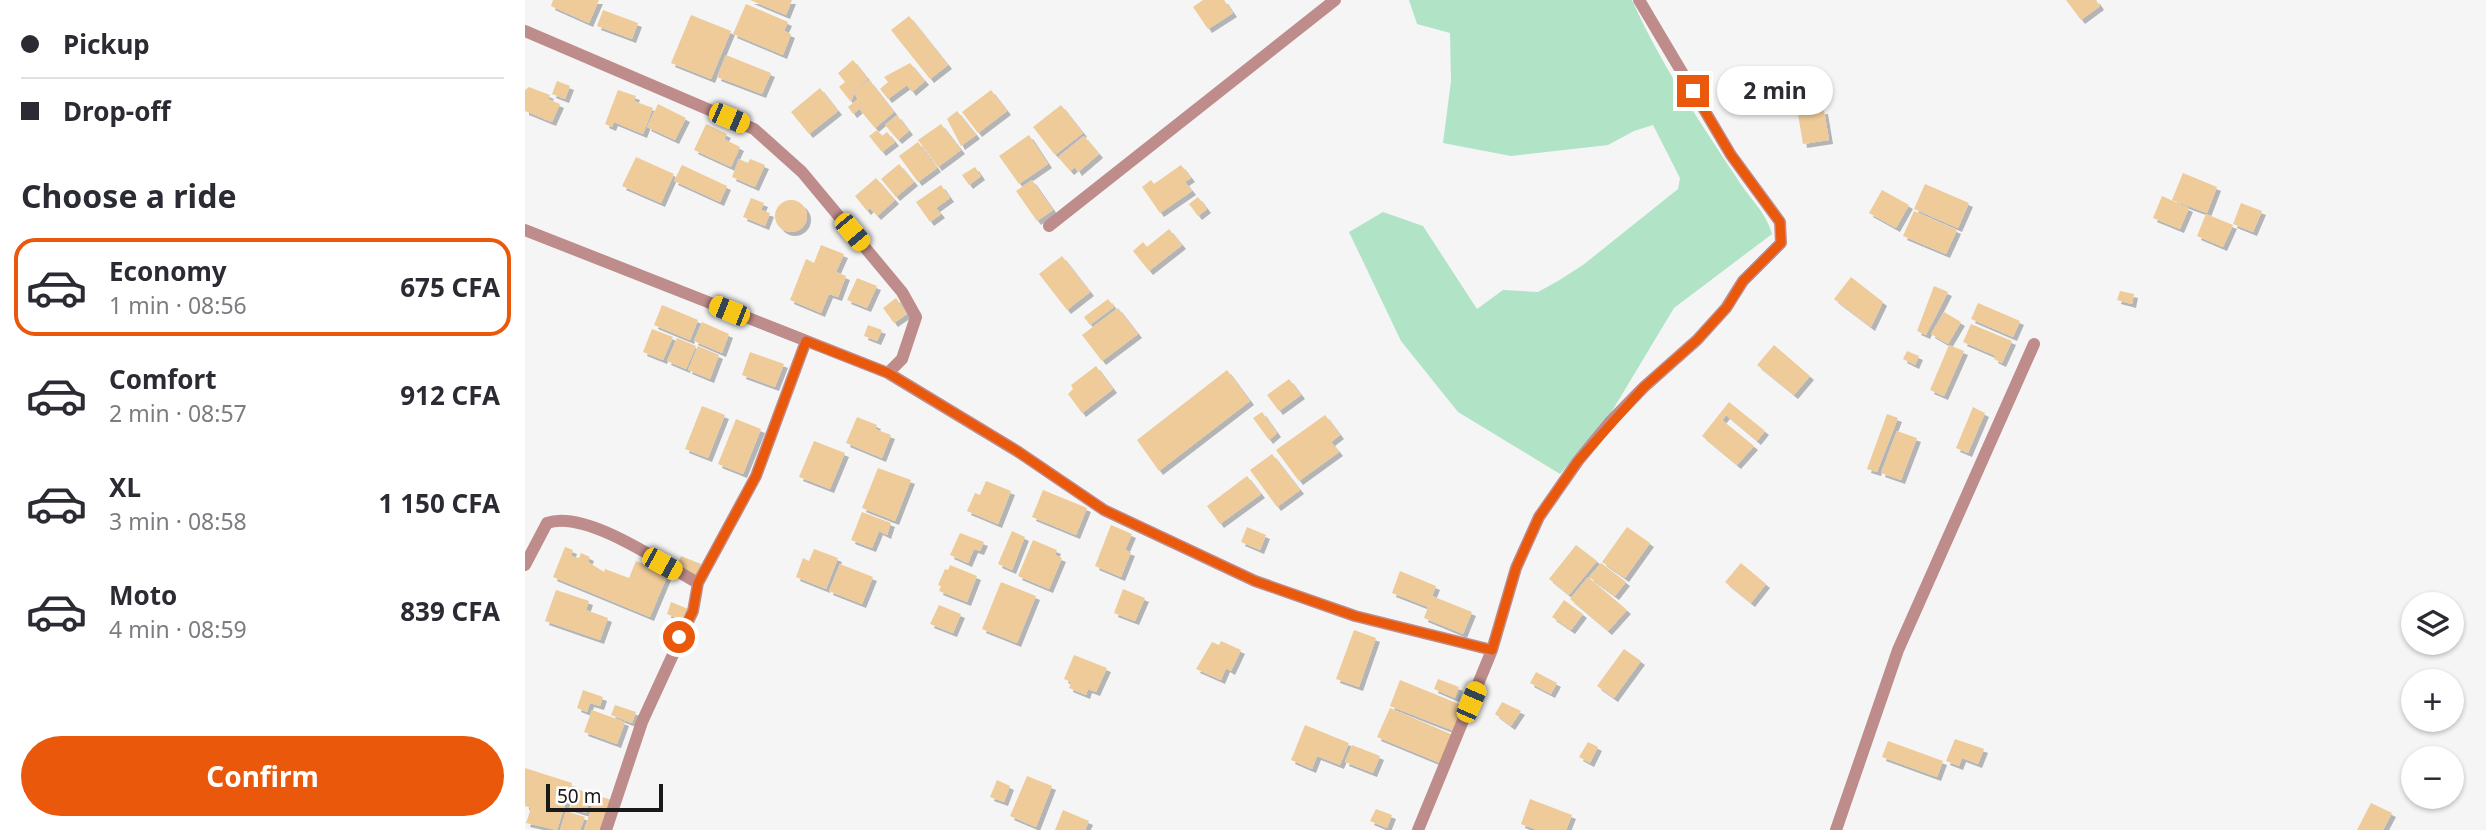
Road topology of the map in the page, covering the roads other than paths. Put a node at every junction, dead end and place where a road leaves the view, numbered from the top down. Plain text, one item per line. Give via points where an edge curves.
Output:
1 (1335, 0) edge
2 (1639, 0) edge
3 (525, 31) edge
4 (1049, 226) dead end
5 (525, 230) edge
6 (806, 341) junction
7 (2034, 344) dead end
8 (888, 373) junction
9 (525, 565) edge
10 (698, 583) junction
11 (1492, 650) junction
12 (606, 830) edge
13 (1417, 830) edge
14 (1836, 830) edge

1 - 4 street
2 - 11 street via 1731,155 1780,222 1781,243 1743,281 1697,340 1644,387 1578,461 1539,517 1516,568
3 - 8 street via 754,129 802,172 902,292 916,317 902,359
5 - 6 street
6 - 8 street
6 - 10 street via 756,476
7 - 14 street via 1898,650
8 - 11 street via 1104,510 1255,581 1355,616
9 - 10 street via 547,523 557,520 585,523
10 - 12 street via 693,611 642,722
11 - 13 street

